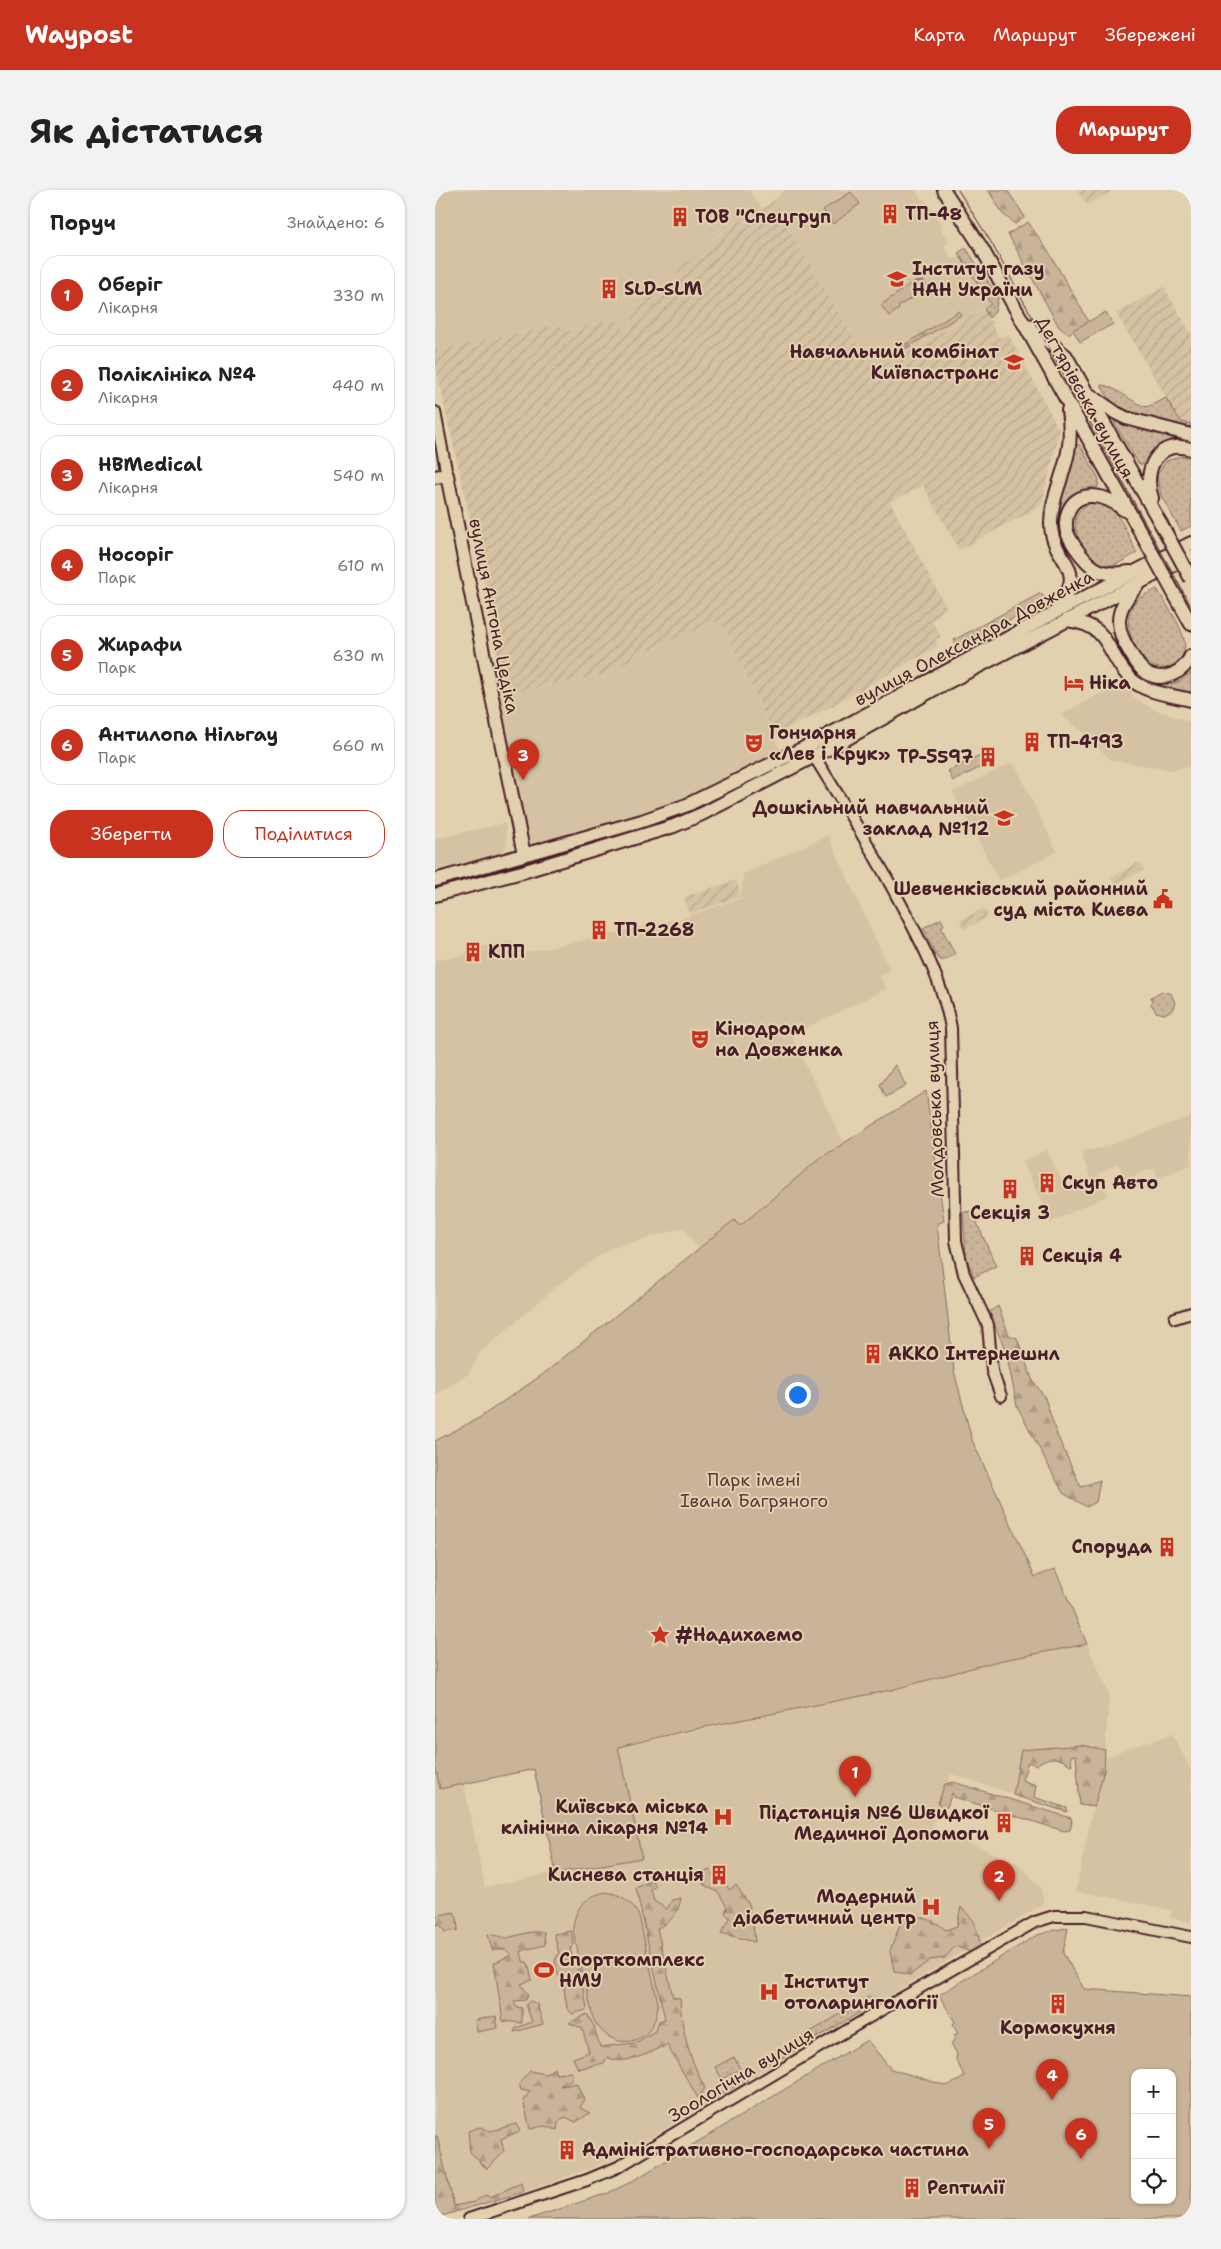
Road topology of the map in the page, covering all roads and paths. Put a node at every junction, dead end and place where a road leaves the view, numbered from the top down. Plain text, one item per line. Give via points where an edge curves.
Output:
1 (944, 190) edge
2 (1019, 316) junction
3 (1086, 391) junction
4 (1067, 402) junction
5 (435, 412) edge
6 (1191, 435) edge
7 (1191, 449) edge
8 (441, 476) edge
9 (1132, 517) junction
10 (1161, 524) junction
11 (1191, 543) edge
12 (1191, 556) edge
13 (1140, 576) junction
14 (1191, 579) edge
15 (1054, 613) junction
16 (1067, 620) junction
17 (1189, 620) edge
18 (1191, 632) edge
19 (1191, 656) edge
20 (1191, 700) edge
21 (814, 756) junction
22 (524, 855) junction
23 (435, 880) edge
24 (435, 895) edge
25 (1191, 1313) edge
26 (1175, 1318) dead end
27 (1001, 1396) dead end
28 (1191, 1936) edge
29 (469, 2219) edge

1 - 2 main road, Дегтярівська вулиця via 978,242
2 - 3 main road, Дегтярівська вулиця via 1066,356
2 - 4 main road, Дегтярівська вулиця
3 - 6 main road via 1126,418
3 - 10 main road, Дегтярівська вулиця
4 - 9 main road, Дегтярівська вулиця
4 - 15 main road via 1068,452 1051,524 1056,544 1070,571 1071,583
5 - 8 street, вулиця Антона Цедіка
7 - 10 main road via 1178,447 1164,452 1149,471 1150,492
8 - 22 main road, вулиця Антона Цедіка
9 - 13 main road via 1113,500 1093,495 1081,499 1071,508 1066,522 1069,537 1082,557 1096,570
9 - 17 main road, Дегтярівська вулиця, bridge
10 - 14 main road, Дегтярівська вулиця, bridge
11 - 13 main road, вулиця Олександра Довженка
12 - 13 main road, вулиця Олександра Довженка
13 - 15 main road, вулиця Олександра Довженка
13 - 16 main road, вулиця Олександра Довженка
13 - 19 main road via 1118,622 1122,639 1137,663 1147,673 1165,677 1183,668
15 - 22 main road, вулиця Олександра Довженка via 842,728 708,796 642,821
16 - 20 main road, вулиця Олександра Довженка via 1082,622 1097,631 1129,677 1139,685
16 - 21 main road, вулиця Олександра Довженка
17 - 18 main road, Дегтярівська вулиця
21 - 24 main road, вулиця Олександра Довженка via 725,804 674,826
21 - 27 street, Молдовська вулиця via 892,887 935,970 946,1000 951,1028 957,1249 964,1274 988,1325 992,1371
22 - 23 main road, вулиця Олександра Довженка
25 - 26 street
28 - 29 street, Зоологічна вулиця via 1086,1916 1054,1916 1035,1922 618,2167

